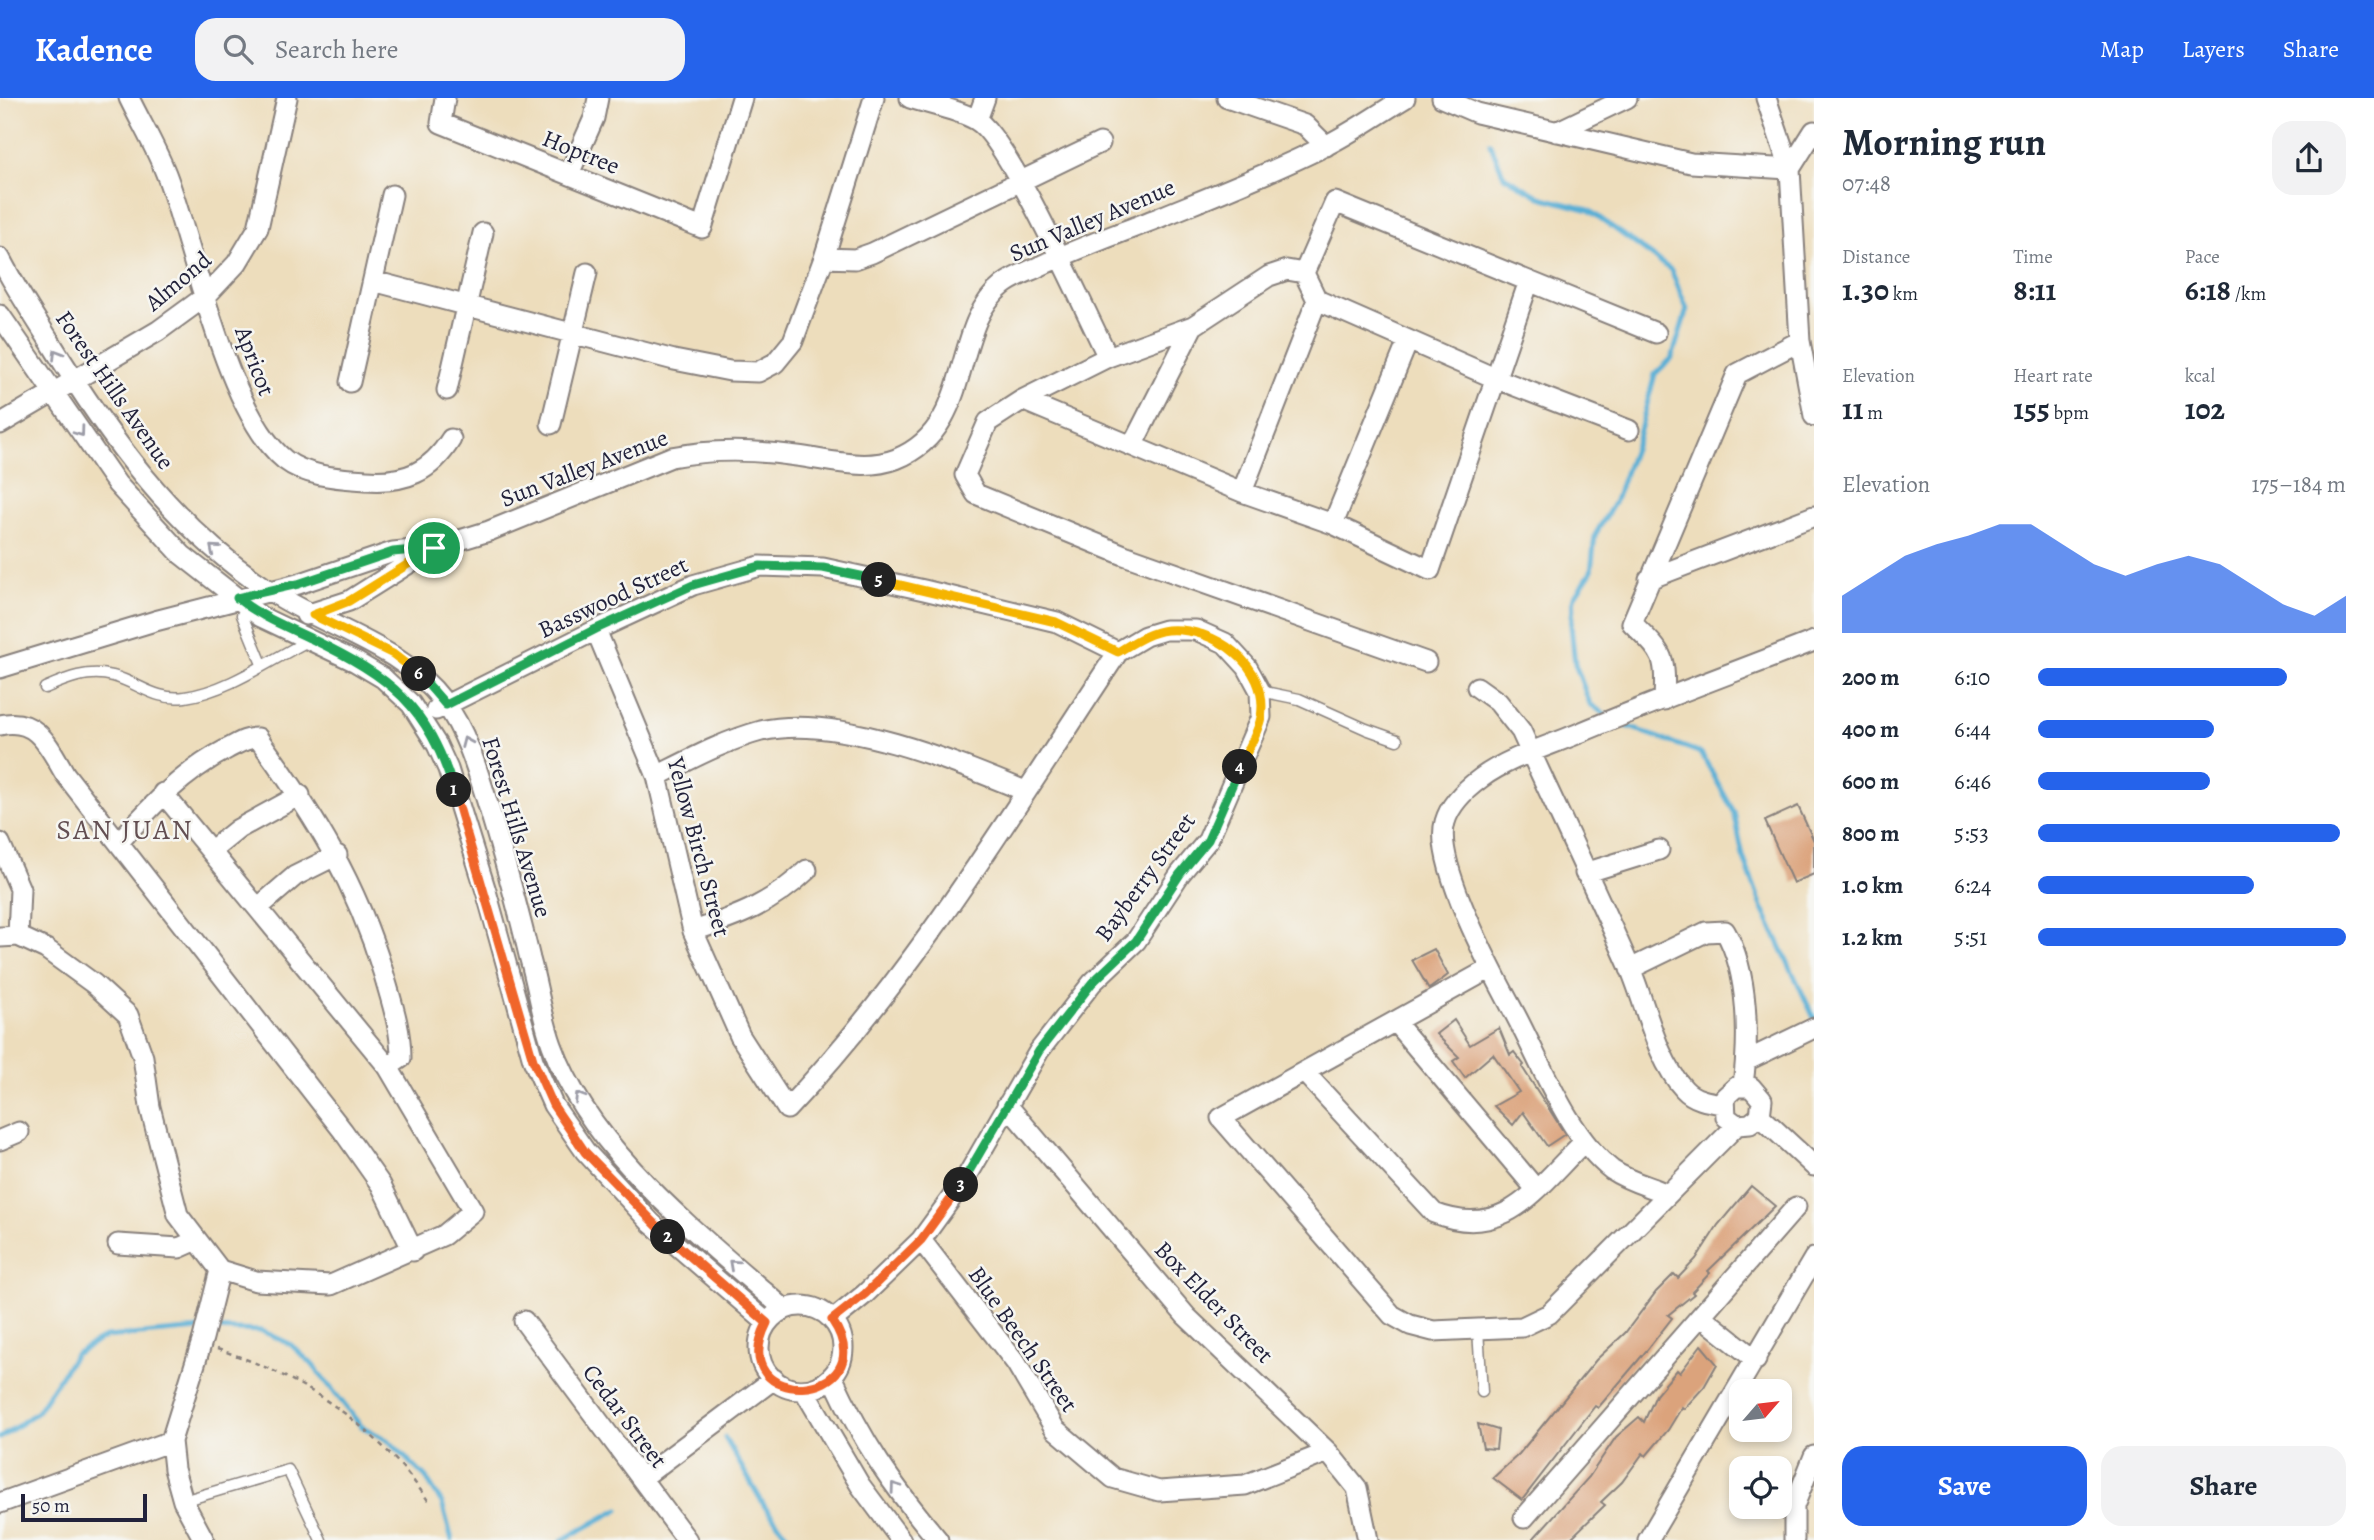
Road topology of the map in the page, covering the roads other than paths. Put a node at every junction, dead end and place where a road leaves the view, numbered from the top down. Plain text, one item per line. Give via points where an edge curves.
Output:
1 (129, 98) edge
2 (287, 98) edge
3 (445, 98) edge
4 (598, 98) edge
5 (743, 98) edge
6 (874, 98) edge
7 (910, 98) edge
8 (985, 98) edge
9 (1227, 98) edge
10 (1405, 98) edge
11 (1442, 98) edge
12 (1627, 98) edge
13 (1766, 98) edge
14 (977, 120) junction
15 (1814, 131) edge
16 (1556, 132) junction
17 (1100, 143) dead end
18 (1326, 146) junction
19 (1790, 169) junction
20 (569, 174) junction
21 (1020, 181) junction
22 (393, 195) dead end
23 (482, 233) dead end
24 (1058, 257) junction
25 (0, 258) edge
26 (824, 258) junction
27 (587, 273) dead end
28 (1304, 273) junction
29 (373, 281) junction
30 (1529, 281) junction
31 (206, 296) junction
32 (1317, 300) junction
33 (466, 306) junction
34 (0, 315) edge
35 (1193, 326) junction
36 (1656, 333) dead end
37 (572, 334) junction
38 (1408, 341) junction
39 (1800, 341) junction
40 (1108, 357) junction
41 (1497, 379) junction
42 (73, 380) junction
43 (350, 382) dead end
44 (447, 390) dead end
45 (52, 394) junction
46 (1023, 400) junction
47 (1814, 416) edge
48 (0, 424) edge
49 (551, 424) dead end
50 (1629, 430) dead end
51 (451, 439) dead end
52 (1132, 446) junction
53 (1242, 492) junction
54 (1814, 516) edge
55 (1333, 524) junction
56 (434, 548) junction
57 (1649, 579) junction
58 (269, 590) junction
59 (247, 610) junction
60 (313, 615) junction
61 (596, 629) junction
62 (311, 639) junction
63 (1814, 641) edge
64 (1118, 652) junction
65 (1426, 662) dead end
66 (262, 664) junction
67 (0, 668) edge
68 (1477, 687) dead end
69 (45, 688) dead end
70 (1260, 691) junction
71 (1664, 700) junction
72 (446, 705) junction
73 (422, 719) junction
74 (0, 725) edge
75 (1397, 740) dead end
76 (1531, 753) junction
77 (657, 776) junction
78 (1025, 791) junction
79 (163, 793) junction
80 (300, 795) junction
81 (119, 842) junction
82 (0, 843) edge
83 (212, 850) junction
84 (1660, 850) dead end
85 (337, 855) junction
86 (807, 870) dead end
87 (1585, 873) junction
88 (259, 907) junction
89 (693, 931) junction
90 (9, 937) edge
91 (1491, 968) junction
92 (1630, 969) junction
93 (1396, 1023) junction
94 (1807, 1031) edge
95 (1746, 1061) junction
96 (388, 1068) junction
97 (1305, 1073) junction
98 (1743, 1085) junction
99 (1723, 1104) junction
100 (1007, 1105) junction
101 (1760, 1116) junction
102 (1737, 1125) junction
103 (19, 1132) dead end
104 (0, 1140) edge
105 (1584, 1142) junction
106 (1814, 1166) edge
107 (1535, 1188) junction
108 (1665, 1193) junction
109 (1796, 1207) dead end
110 (197, 1240) junction
111 (921, 1240) junction
112 (118, 1244) dead end
113 (413, 1251) junction
114 (1814, 1258) edge
115 (219, 1270) junction
116 (784, 1309) junction
117 (1702, 1317) junction
118 (832, 1320) junction
119 (524, 1321) dead end
120 (767, 1323) junction
121 (1478, 1330) junction
122 (1756, 1360) junction
123 (832, 1376) junction
124 (774, 1380) junction
125 (804, 1390) junction
126 (1482, 1392) dead end
127 (171, 1441) junction
128 (1328, 1452) junction
129 (1814, 1456) edge
130 (642, 1478) junction
131 (183, 1501) junction
132 (0, 1503) edge
133 (1524, 1518) dead end
134 (204, 1540) edge
135 (321, 1540) edge
136 (687, 1540) edge
137 (901, 1540) edge
138 (938, 1540) edge
139 (1368, 1540) edge
140 (1648, 1540) edge
141 (1794, 1540) edge

1 - 31 street, Apricot via 167,177
2 - 31 street, Almond via 258,228 237,263
3 - 20 street, Hoptree via 441,123
4 - 20 street
5 - 20 street, Hoptree via 702,228
6 - 26 street
7 - 14 street
8 - 14 street
9 - 18 street via 1305,125
10 - 18 street, Sun Valley Avenue
11 - 16 street via 1477,113
12 - 16 street
13 - 19 street
14 - 21 street via 991,132
15 - 19 street
16 - 19 street via 1691,163
17 - 21 street
18 - 24 street, Sun Valley Avenue
19 - 39 street
21 - 24 street
21 - 26 street via 872,254 855,259
22 - 29 street
23 - 33 street
24 - 40 street
24 - 56 street, Sun Valley Avenue via 987,298 974,327 956,395 938,424 897,458 869,465 795,455 695,452 671,457 534,515
42 -> 25 street, Forest Hills Avenue
26 - 37 street via 793,341 775,363 758,372 674,360
27 - 37 street
28 - 30 street via 1335,202
28 - 32 street
28 - 35 street via 1287,270 1269,276
29 - 33 street
29 - 43 street
30 - 36 street
30 - 41 street
31 - 42 street, Almond via 158,331
31 - 51 street, Apricot via 233,378 256,428 285,460 319,474 392,480 431,467
32 - 38 street
32 - 53 street
33 - 37 street
33 - 44 street
34 - 45 street, Forest Hills Avenue
35 - 40 street
35 - 52 street
37 - 49 street
38 - 41 street
38 - 55 street
39 - 47 street
39 - 57 street via 1737,374
40 - 46 street
41 - 50 street
41 - 55 street via 1430,570
42 - 45 street, Almond
58 -> 42 street, Forest Hills Avenue via 176,514 118,445
45 - 48 street, Almond
45 -> 59 street, Forest Hills Avenue via 156,529
46 - 52 street
46 - 65 street via 988,422 965,475 976,494 1124,555
52 - 53 street
53 - 55 street
54 - 57 street
56 - 58 street, Sun Valley Avenue via 393,552
56 - 60 street, Sun Valley Avenue via 349,601
57 - 71 street via 1632,622 1662,655
58 - 59 street, Sun Valley Avenue
58 - 60 street, Forest Hills Avenue
59 - 60 street, Sun Valley Avenue
59 - 62 street, Forest Hills Avenue
59 - 66 lane
59 - 67 street, Sun Valley Avenue via 198,610
60 - 72 street, Forest Hills Avenue via 393,654 427,681
61 - 64 street, Basswood Street via 693,585 760,566 823,568 1056,622
61 - 72 street, Basswood Street
61 - 77 street, Yellow Birch Street
62 - 66 lane
62 - 73 street, Forest Hills Avenue via 383,678
63 - 71 street
64 - 70 street via 1165,630 1196,631 1225,643 1247,667
64 - 78 street
66 - 69 lane via 213,689 184,697 156,697 112,676 69,677
68 - 76 street via 1508,713
70 - 75 lane via 1299,699
70 - 100 street, Bayberry Street via 1261,718 1208,840 1136,941 1092,983 1039,1051
71 - 76 street
72 - 73 street, Basswood Street
116 -> 72 street, Forest Hills Avenue via 665,1202 600,1129 573,1088 552,1046 486,798 465,740
73 - 120 street, Forest Hills Avenue via 448,769 533,1060 553,1105 585,1152 651,1223
74 - 81 street via 26,724 42,735 65,774
76 - 87 street
76 - 91 street via 1482,777 1454,803 1445,822 1449,868
77 - 78 street via 720,745 763,731 798,727 854,734 930,755
77 - 89 street, Yellow Birch Street
78 - 89 street, Yellow Birch Street via 888,991 838,1055 786,1109 740,1036
79 - 80 street via 206,760 258,738
79 - 81 street
79 - 83 street
80 - 83 street via 238,829
80 - 85 street
81 - 113 street via 343,1131 381,1185
82 - 90 street via 20,889
83 - 88 street
84 - 87 street
85 - 88 street via 295,876
85 - 96 street via 370,929 401,1032 401,1058
86 - 89 street via 780,895 755,909
87 - 92 street
88 - 96 street
90 - 110 street via 46,949 128,1016 143,1057 150,1107 178,1215
91 - 93 street
91 - 105 street
92 - 95 street via 1706,932 1725,931 1734,946 1746,1015
92 - 99 street via 1653,1032 1684,1090
93 - 97 street
93 - 107 street
94 - 95 street
95 - 98 street
96 - 113 street via 473,1211 444,1235
97 - 107 street via 1434,1213 1456,1222 1485,1222 1509,1214
97 - 121 street via 1221,1118 1392,1315 1433,1331
98 - 99 street via 1729,1091
98 - 101 street via 1758,1092
99 - 102 street via 1726,1117
100 - 111 street, Bayberry Street via 966,1178
100 - 128 street, Box Elder Street via 1186,1316
101 - 102 street via 1750,1124
101 - 106 street
102 - 108 street
103 - 104 street
105 - 107 street
105 - 108 street via 1626,1178
108 - 121 street via 1549,1314 1522,1327
109 - 117 street
110 - 112 street via 179,1248
110 - 115 street
111 - 118 street, Bayberry Street
111 - 128 street, Blue Beech Street via 1016,1363 1055,1429 1113,1478 1159,1491 1245,1485
113 - 115 street via 331,1285 256,1281
114 - 122 street
115 - 127 street
116 - 118 street via 810,1307
116 - 120 street
117 - 122 street
117 - 133 street
118 - 123 street via 842,1342 839,1366
119 - 130 street, Cedar Street
120 - 124 street via 759,1346 765,1370
121 - 126 lane
122 - 140 street
123 - 125 street
138 -> 123 street via 897,1492 858,1433
124 - 125 street
124 - 130 street
125 - 137 street via 860,1485
127 - 131 street
127 - 132 street
128 - 139 street, Box Elder Street via 1357,1488
129 - 141 street via 1794,1506
130 - 136 street, Cedar Street
131 - 134 street
131 - 135 lane via 288,1470

